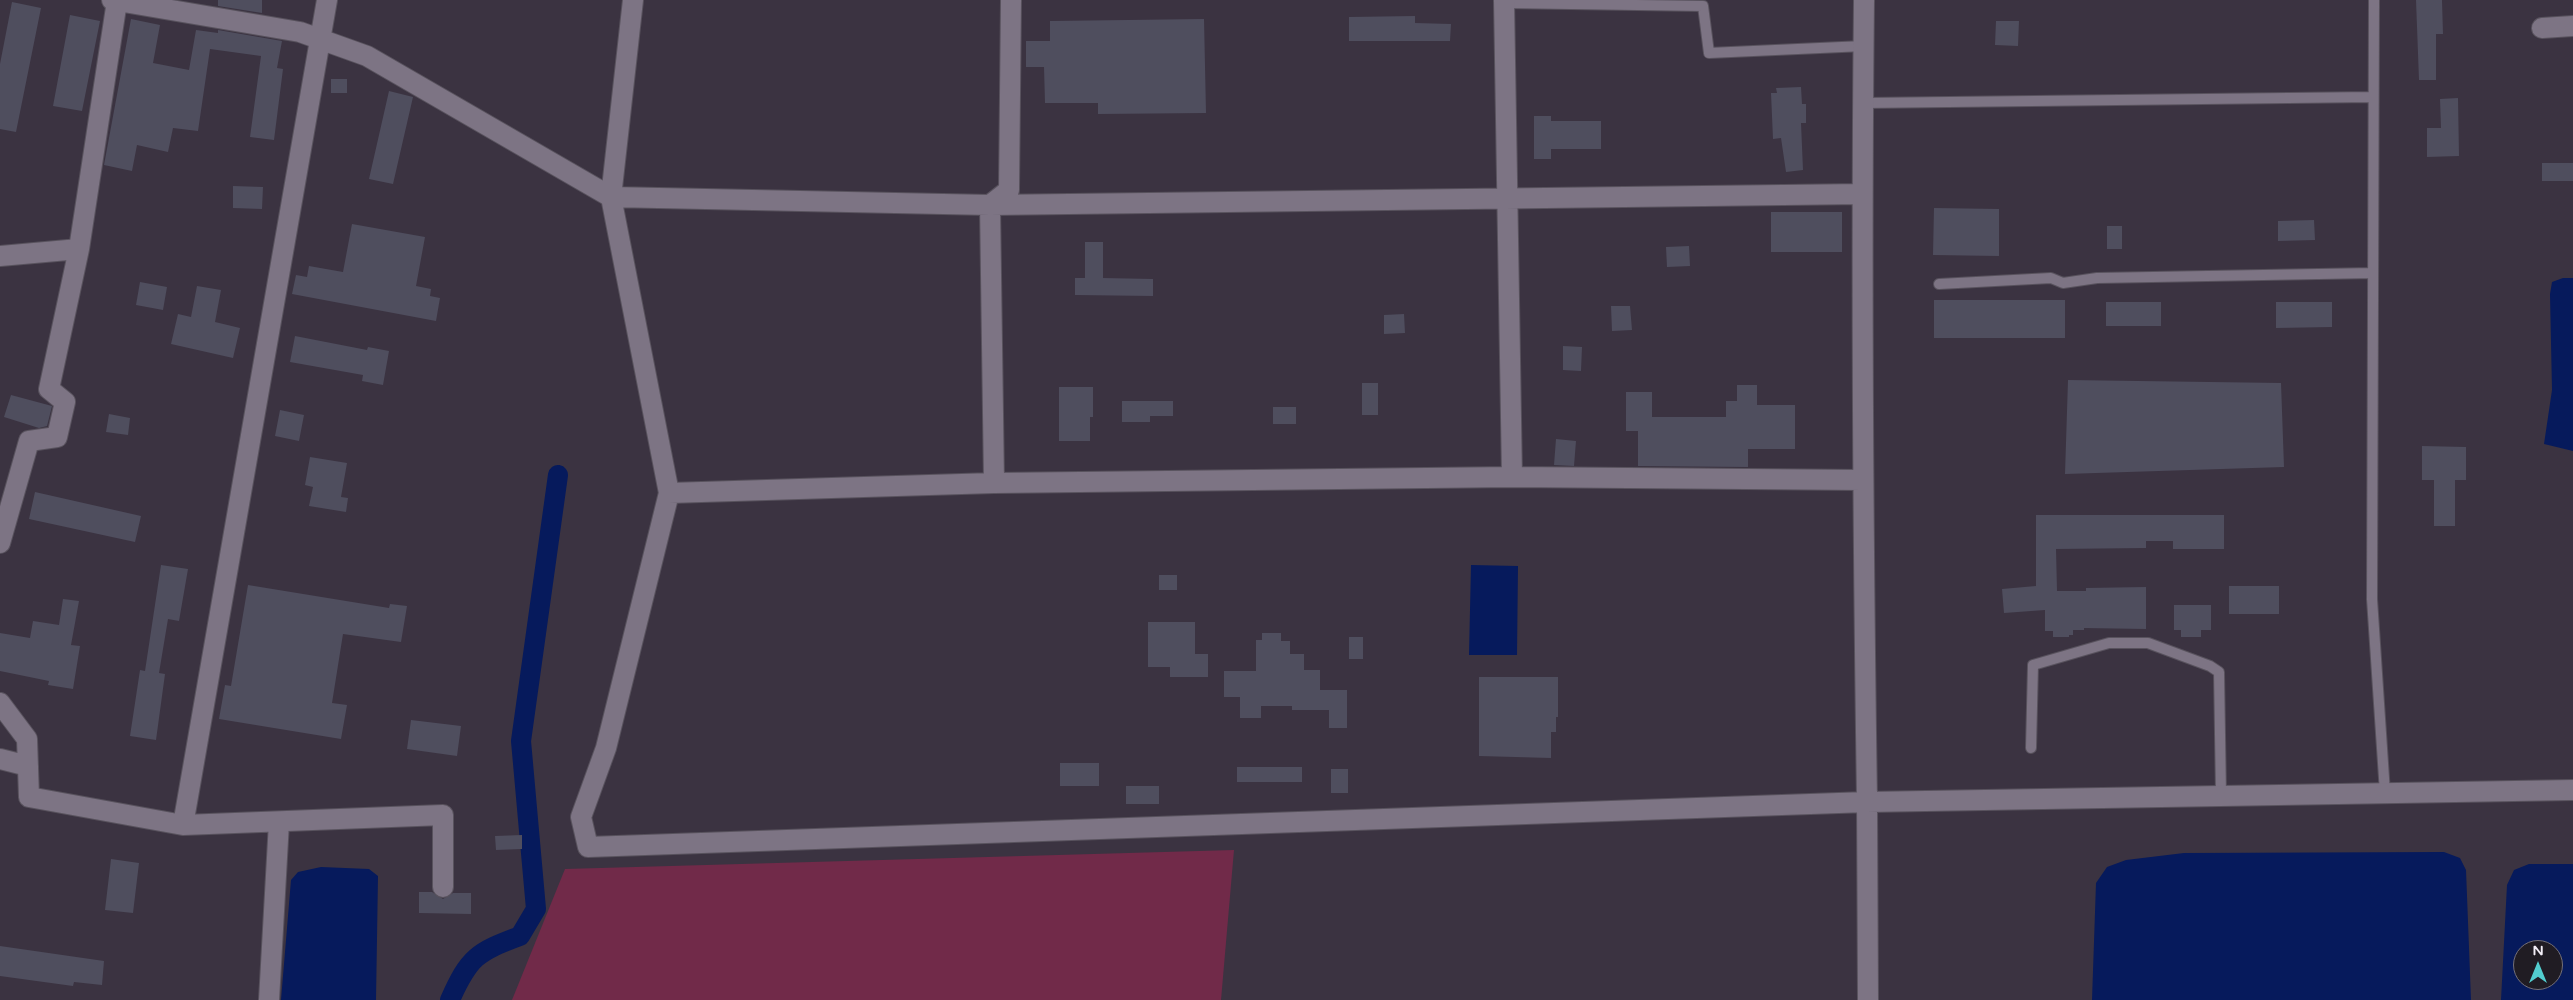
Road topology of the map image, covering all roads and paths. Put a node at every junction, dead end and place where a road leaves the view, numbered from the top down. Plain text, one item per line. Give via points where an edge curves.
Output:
1 (114, 0) edge
2 (327, 0) edge
3 (633, 0) edge
4 (1011, 0) edge
5 (1864, 0) edge
6 (2374, 0) edge
7 (1504, 1) edge
8 (2573, 26) edge
9 (2542, 28) dead end
10 (1864, 46) junction
11 (2373, 97) junction
12 (1863, 104) junction
13 (1862, 194) junction
14 (611, 197) junction
15 (1508, 197) junction
16 (990, 204) junction
17 (79, 249) junction
18 (0, 256) edge
19 (2373, 274) junction
20 (1939, 284) dead end
21 (1512, 477) junction
22 (1862, 480) junction
23 (994, 483) junction
24 (669, 493) junction
25 (0, 543) edge
26 (0, 703) edge
27 (2031, 748) dead end
28 (0, 758) edge
29 (28, 766) junction
30 (2573, 790) edge
31 (2385, 793) junction
32 (2221, 796) junction
33 (1868, 802) junction
34 (279, 822) junction
35 (183, 825) junction
36 (443, 887) dead end
37 (269, 1000) edge
38 (1868, 1000) edge

1 - 14 street via 300,32 368,56
1 - 17 street
2 - 35 street
3 - 14 street
4 - 16 street via 1009,190
5 - 10 street
6 - 11 lane
7 - 10 lane via 1702,6 1709,53
7 - 15 street
8 - 9 street
10 - 12 street
11 - 12 lane
11 - 19 lane
12 - 13 street
13 - 15 street
13 - 22 street
14 - 16 street
14 - 24 street
15 - 16 street
15 - 21 street
16 - 23 street
17 - 18 street
17 - 25 street via 49,389 65,402 57,437 29,441
19 - 20 lane via 2097,278 2063,282 2051,278
19 - 31 lane via 2372,600
21 - 22 street
21 - 23 street
22 - 33 street
23 - 24 street
24 - 33 street via 606,748 582,817 588,846
26 - 29 street via 27,739
27 - 32 lane via 2033,665 2109,644 2148,643 2219,672
28 - 29 street
29 - 35 street via 29,797
30 - 31 street
31 - 32 street
32 - 33 street
33 - 38 street
34 - 35 street
34 - 36 street via 443,815
34 - 37 street

